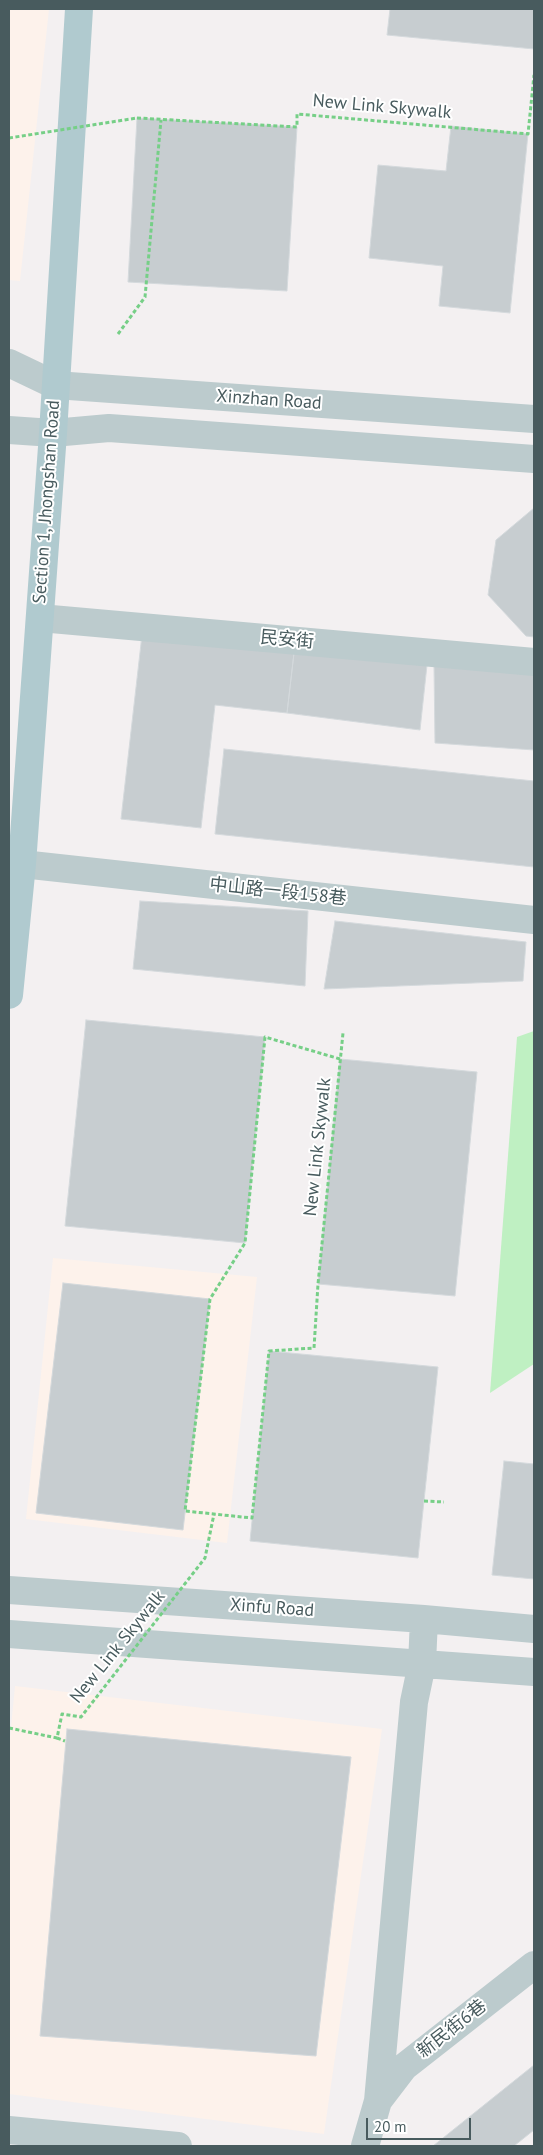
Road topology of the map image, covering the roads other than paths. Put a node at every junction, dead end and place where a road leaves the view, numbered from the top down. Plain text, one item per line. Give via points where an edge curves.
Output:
1 (79, 9) edge
2 (9, 363) edge
3 (55, 385) junction
4 (534, 419) edge
5 (9, 430) edge
6 (53, 433) junction
7 (534, 459) edge
8 (40, 618) junction
9 (534, 662) edge
10 (22, 864) junction
11 (534, 920) edge
12 (9, 995) edge
13 (9, 1590) edge
14 (424, 1619) junction
15 (534, 1630) edge
16 (9, 1634) edge
17 (422, 1664) junction
18 (534, 1672) edge
19 (534, 1965) edge
20 (378, 2101) junction
21 (9, 2130) edge
22 (162, 2145) edge
23 (365, 2146) edge

1 - 3 main road, Section 1, Jhongshan Road
2 - 3 street, Xinzhan Road
3 - 4 street, Xinzhan Road
3 - 6 main road, Section 1, Jhongshan Road
5 - 6 street
6 - 7 street via 109,428
6 - 8 main road, Section 1, Jhongshan Road
8 - 9 street, 民安街
8 - 10 main road, Section 1, Jhongshan Road
10 - 11 street, 中山路一段158巷
10 - 12 main road, Section 1, Jhongshan Road
13 - 14 street, Xinfu Road
14 - 15 street, Xinfu Road
14 - 17 street
16 - 17 street
17 - 18 street
17 - 20 street via 414,1702
19 - 20 street, 新民街6巷 via 404,2067
20 - 23 street
21 - 22 street

